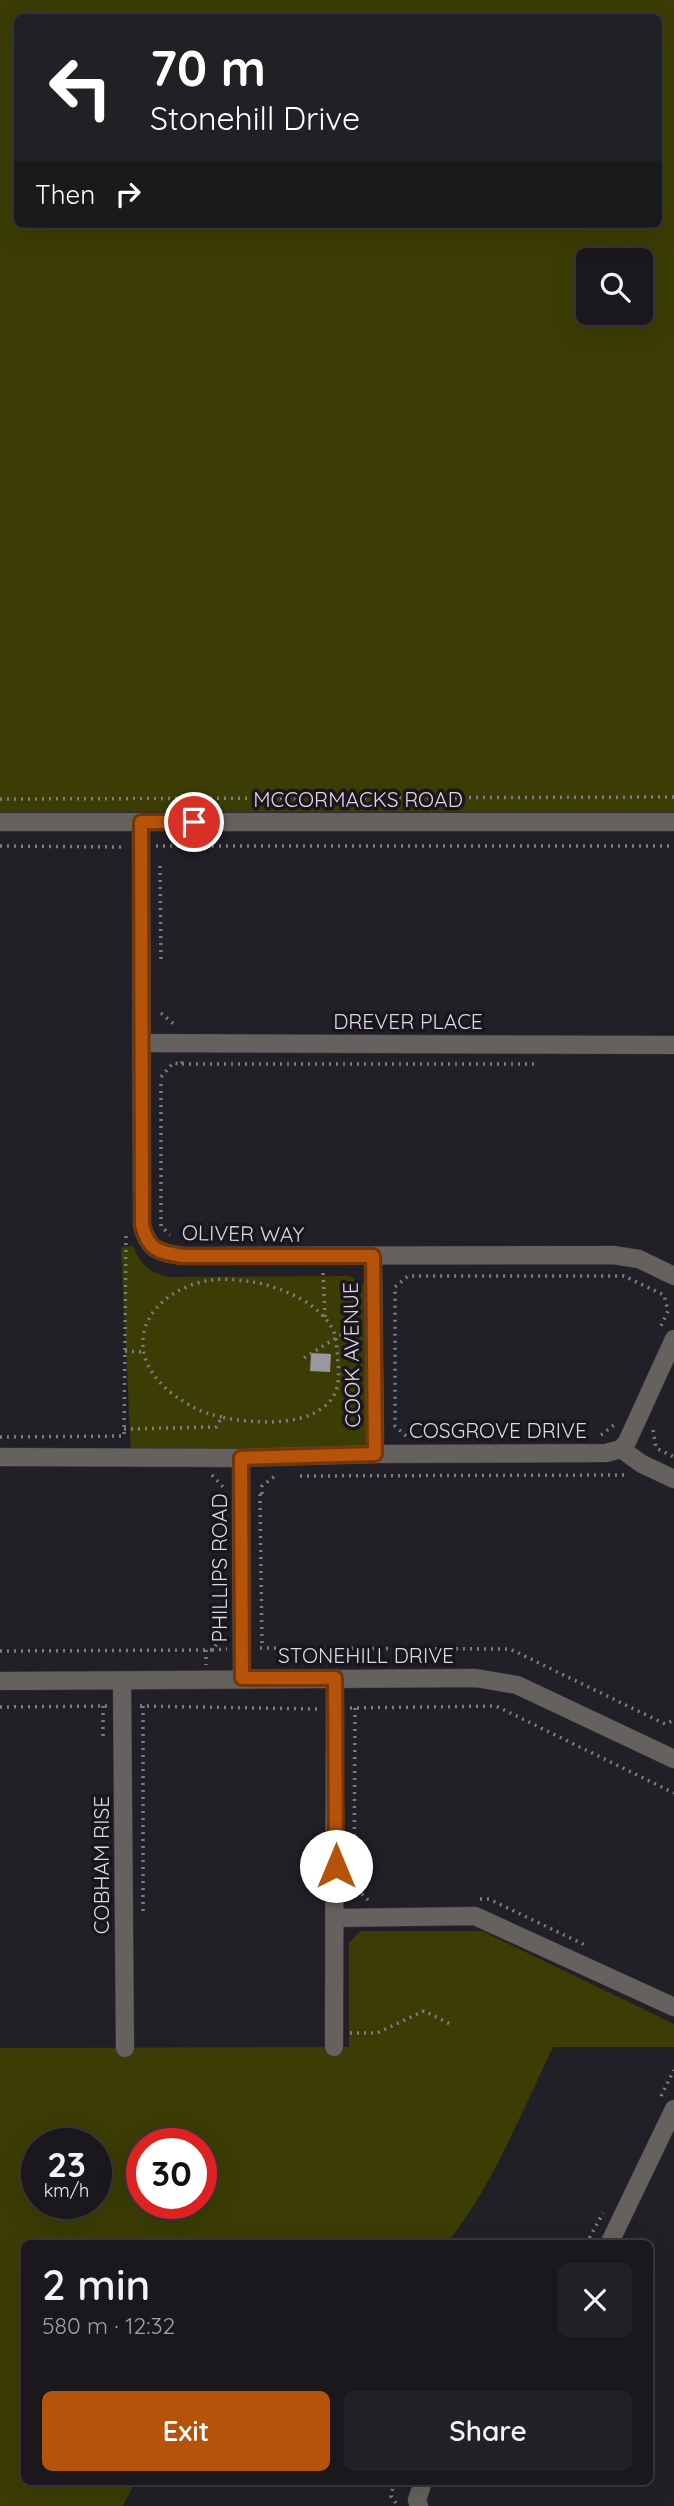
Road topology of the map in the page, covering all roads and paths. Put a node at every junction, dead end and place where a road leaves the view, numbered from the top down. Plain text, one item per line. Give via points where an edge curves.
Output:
1 (674, 797) edge
2 (0, 799) edge
3 (0, 822) edge
4 (141, 822) junction
5 (674, 822) edge
6 (0, 846) edge
7 (141, 846) junction
8 (674, 846) edge
9 (160, 859) dead end
10 (161, 964) dead end
11 (160, 1002) dead end
12 (142, 1043) junction
13 (182, 1043) junction
14 (674, 1045) edge
15 (182, 1064) junction
16 (536, 1064) dead end
17 (142, 1084) junction
18 (161, 1084) junction
19 (126, 1233) dead end
20 (174, 1238) dead end
21 (323, 1256) junction
22 (373, 1256) junction
23 (669, 1274) edge
24 (656, 1291) junction
25 (325, 1319) junction
26 (374, 1333) junction
27 (665, 1337) edge
28 (335, 1339) junction
29 (125, 1351) junction
30 (143, 1352) junction
31 (304, 1358) dead end
32 (618, 1416) dead end
33 (222, 1418) junction
34 (657, 1420) dead end
35 (124, 1429) junction
36 (0, 1437) edge
37 (407, 1437) dead end
38 (597, 1437) dead end
39 (621, 1449) junction
40 (421, 1453) junction
41 (375, 1454) junction
42 (0, 1457) edge
43 (674, 1457) edge
44 (241, 1458) junction
45 (210, 1474) dead end
46 (421, 1475) junction
47 (286, 1476) dead end
48 (300, 1476) dead end
49 (674, 1479) edge
50 (637, 1480) dead end
51 (262, 1494) dead end
52 (223, 1495) dead end
53 (223, 1624) dead end
54 (0, 1651) edge
55 (242, 1678) junction
56 (335, 1678) junction
57 (0, 1681) edge
58 (122, 1681) junction
59 (103, 1706) dead end
60 (0, 1707) edge
61 (355, 1708) junction
62 (335, 1709) junction
63 (674, 1759) edge
64 (674, 1793) edge
65 (475, 1899) dead end
66 (368, 1901) dead end
67 (336, 1918) junction
68 (143, 1926) dead end
69 (588, 1946) dead end
70 (674, 2007) edge
71 (450, 2024) dead end
72 (334, 2040) joint
73 (125, 2048) dead end
74 (674, 2109) edge
75 (611, 2240) edge
76 (393, 2485) edge
77 (422, 2485) edge
78 (398, 2506) edge
79 (419, 2506) edge

1 - 2 path
3 - 4 street, MCCORMACKS ROAD
4 - 5 street, MCCORMACKS ROAD
4 - 7 street, OLIVER WAY
6 - 7 path
7 - 8 path
7 - 12 street, OLIVER WAY
9 - 10 path
11 - 13 path via 161,1014 172,1025 182,1026
12 - 13 street, DREVER PLACE
12 - 17 street, OLIVER WAY
13 - 14 street, DREVER PLACE
13 - 15 path
15 - 16 path
15 - 18 path via 173,1063 161,1075
17 - 18 path
17 - 21 street, OLIVER WAY via 142,1225 146,1241 160,1252 182,1256
18 - 20 path via 162,1226
19 - 29 path
21 - 22 street, OLIVER WAY
21 - 25 path
22 - 23 street, OLIVER WAY via 613,1255 639,1259
22 - 26 street, COOK AVENUE
23 - 24 path
24 - 27 path via 664,1295 668,1311
24 - 37 path via 624,1276 408,1276 395,1287 395,1426
25 - 28 path
25 - 30 path via 311,1306 277,1290 256,1283 210,1280 155,1307 144,1328
26 - 28 path via 344,1334
26 - 41 street, COOK AVENUE
27 - 39 street
28 - 31 path
28 - 33 path via 339,1372 334,1394 322,1407 279,1423
29 - 30 path
29 - 35 path
30 - 33 path via 150,1373 161,1385 184,1403
32 - 38 path via 612,1428
33 - 35 path via 216,1427
34 - 43 path via 651,1432 656,1448
35 - 36 path via 124,1436
39 - 40 street, COSGROVE DRIVE via 606,1453
39 - 49 street
40 - 41 street, COSGROVE DRIVE
40 - 46 path
41 - 44 street, COSGROVE DRIVE
42 - 44 street, COSGROVE DRIVE
44 - 55 street, PHILLIPS ROAD
45 - 52 path via 223,1486
46 - 48 path
46 - 50 path via 624,1474
47 - 51 path via 272,1476 262,1486
53 - 54 path via 224,1637 212,1650
55 - 56 street, STONEHILL DRIVE
55 - 58 street, STONEHILL DRIVE
56 - 62 street
56 - 63 street, STONEHILL DRIVE via 476,1678 517,1685
57 - 58 street, STONEHILL DRIVE
58 - 73 street, COBHAM RISE
59 - 60 path
61 - 62 path
61 - 64 path via 496,1706
61 - 66 path via 354,1886
62 - 67 street
62 - 68 path via 143,1706
65 - 69 path via 489,1899
67 - 70 street via 475,1916
67 - 72 street
71 - 72 path via 424,2011 377,2033
74 - 75 street
76 - 78 path via 391,2496
77 - 79 street via 416,2500

